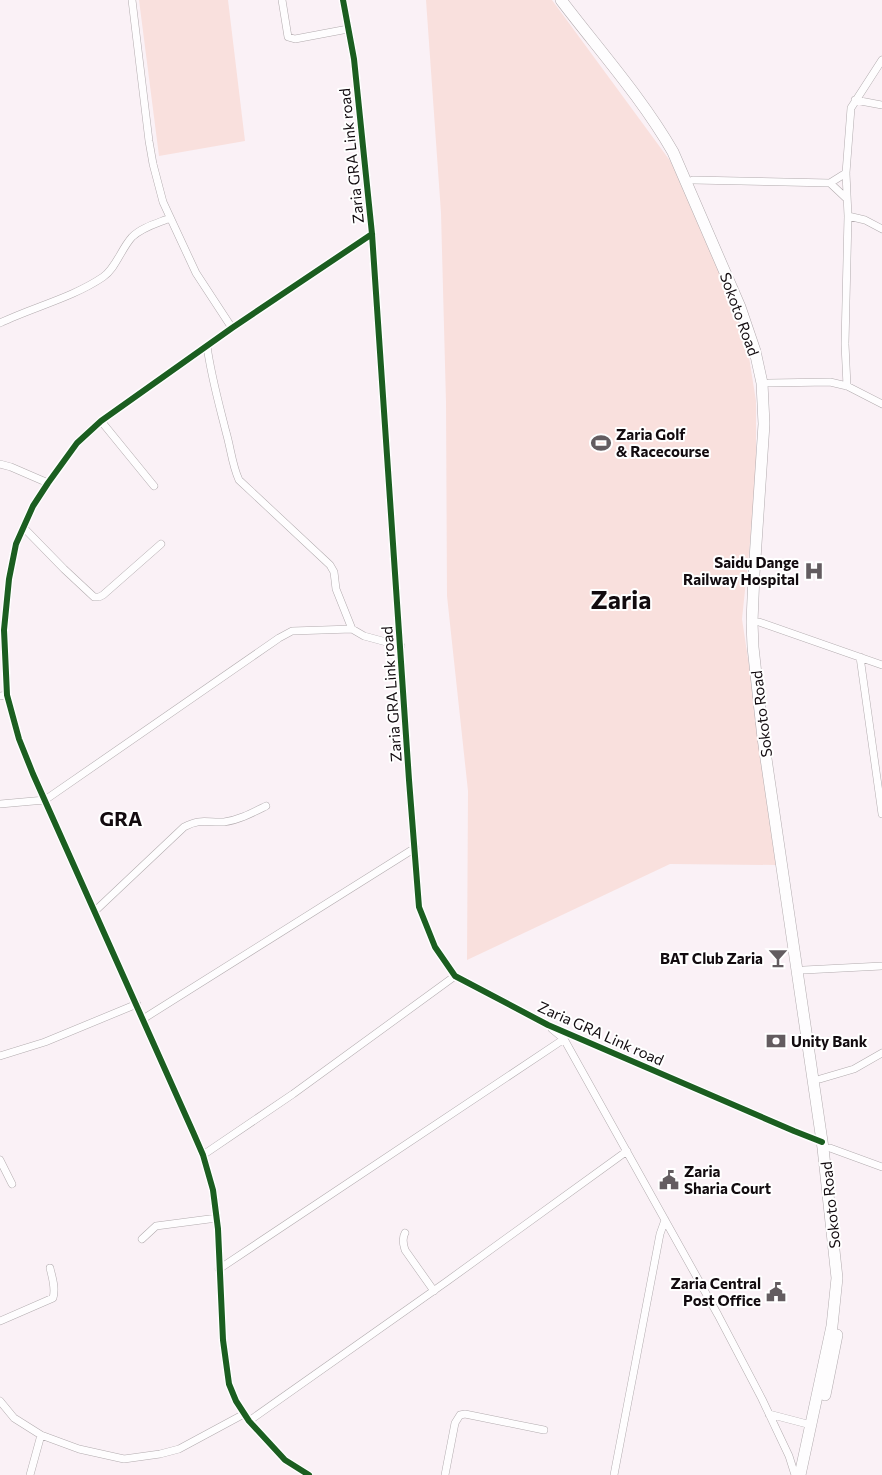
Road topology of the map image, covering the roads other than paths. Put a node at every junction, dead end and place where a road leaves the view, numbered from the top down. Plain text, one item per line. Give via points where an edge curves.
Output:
1 (132, 0) edge
2 (282, 0) edge
3 (342, 0) edge
4 (561, 0) edge
5 (570, 0) edge
6 (348, 29) junction
7 (882, 60) edge
8 (856, 100) junction
9 (882, 105) edge
10 (846, 173) junction
11 (693, 180) junction
12 (830, 183) junction
13 (847, 199) junction
14 (848, 216) junction
15 (170, 218) junction
16 (882, 229) edge
17 (372, 234) junction
18 (0, 323) edge
19 (232, 328) junction
20 (207, 346) junction
21 (768, 383) junction
22 (847, 386) junction
23 (882, 404) edge
24 (101, 421) junction
25 (0, 464) edge
26 (48, 483) junction
27 (154, 486) dead end
28 (24, 528) junction
29 (161, 544) dead end
30 (759, 622) junction
31 (352, 629) junction
32 (400, 646) junction
33 (860, 657) junction
34 (882, 665) edge
35 (4, 695) edge
36 (45, 800) junction
37 (0, 804) edge
38 (881, 804) edge
39 (266, 806) dead end
40 (882, 814) edge
41 (415, 848) junction
42 (95, 911) junction
43 (882, 966) edge
44 (804, 970) junction
45 (456, 976) junction
46 (137, 1004) junction
47 (143, 1019) junction
48 (548, 1025) junction
49 (564, 1040) junction
50 (882, 1053) edge
51 (0, 1056) edge
52 (820, 1079) junction
53 (826, 1145) junction
54 (627, 1151) junction
55 (202, 1155) junction
56 (0, 1160) edge
57 (882, 1166) edge
58 (12, 1184) dead end
59 (217, 1218) junction
60 (665, 1220) junction
61 (405, 1233) dead end
62 (142, 1240) dead end
63 (50, 1268) dead end
64 (219, 1269) junction
65 (434, 1291) junction
66 (0, 1321) edge
67 (0, 1402) edge
68 (244, 1414) junction
69 (769, 1414) junction
70 (249, 1421) junction
71 (811, 1425) junction
72 (544, 1430) dead end
73 (41, 1436) junction
74 (30, 1475) edge
75 (309, 1475) edge
76 (445, 1475) edge
77 (614, 1475) edge
78 (795, 1475) edge
79 (800, 1475) edge
80 (807, 1475) edge

1 - 15 street via 152,164
2 - 6 street via 288,37 295,39
3 - 6 street, Zaria GRA Link road
4 - 53 main road, Sokoto Road via 673,152 740,307 759,368 764,424 754,574 753,647 763,738
5 - 11 main road, Sokoto Road via 671,134
6 - 17 street, Zaria GRA Link road
7 - 8 street
8 - 9 street
8 - 10 street via 851,108
10 - 12 street
10 - 13 street
11 - 12 street
11 - 21 main road, Sokoto Road via 747,305 762,350
12 - 13 street
13 - 14 street
14 - 16 street via 866,220
14 - 22 street
15 - 18 street via 133,236 101,278
15 - 19 street via 196,273
17 - 19 street
17 - 32 street, Zaria GRA Link road
19 - 20 street
20 - 24 street
20 - 31 street via 212,378 239,480 330,566
21 - 22 street via 830,382
21 - 30 main road, Sokoto Road via 771,432
22 - 23 street
24 - 26 street via 78,443
24 - 27 street
25 - 26 street
26 - 28 street
28 - 29 street via 97,598
28 - 35 street via 16,544 9,579 4,630
30 - 33 street
30 - 44 main road, Sokoto Road via 770,738
31 - 32 street via 364,636
31 - 36 street via 292,631 279,638
32 - 41 street, Zaria GRA Link road
33 - 34 street
33 - 38 street
35 - 36 street
36 - 37 street
36 - 42 street
38 - 40 street
39 - 42 street via 234,820 199,821 184,827
41 - 45 street, Zaria GRA Link road via 419,907 435,947
41 - 47 street
42 - 46 street
43 - 44 street
44 - 52 main road, Sokoto Road
45 - 48 street, Zaria GRA Link road
45 - 55 street via 293,1094
46 - 47 street
46 - 51 street via 45,1042
47 - 55 street
48 - 49 street
48 - 53 street, Zaria GRA Link road
49 - 54 street
49 - 64 street
50 - 52 street via 854,1068
52 - 53 main road, Sokoto Road
53 - 57 street, Zaria GRA Link road
53 - 71 main road, Sokoto Road via 837,1278 832,1326
53 - 80 main road, Sokoto Road via 843,1257 843,1296 833,1359
54 - 60 street
54 - 65 street
55 - 59 street via 214,1190
56 - 58 street
59 - 62 street via 156,1226
59 - 64 street
60 - 69 street
60 - 77 street
61 - 65 street via 405,1250
63 - 66 street via 53,1298
64 - 68 street via 222,1340 229,1384
65 - 70 street
67 - 73 street via 14,1418
68 - 70 street
68 - 73 street via 178,1449 124,1459
69 - 71 street
69 - 78 street
70 - 75 street via 285,1460
71 - 79 main road, Sokoto Road
72 - 76 street via 460,1415 455,1423
73 - 74 street

